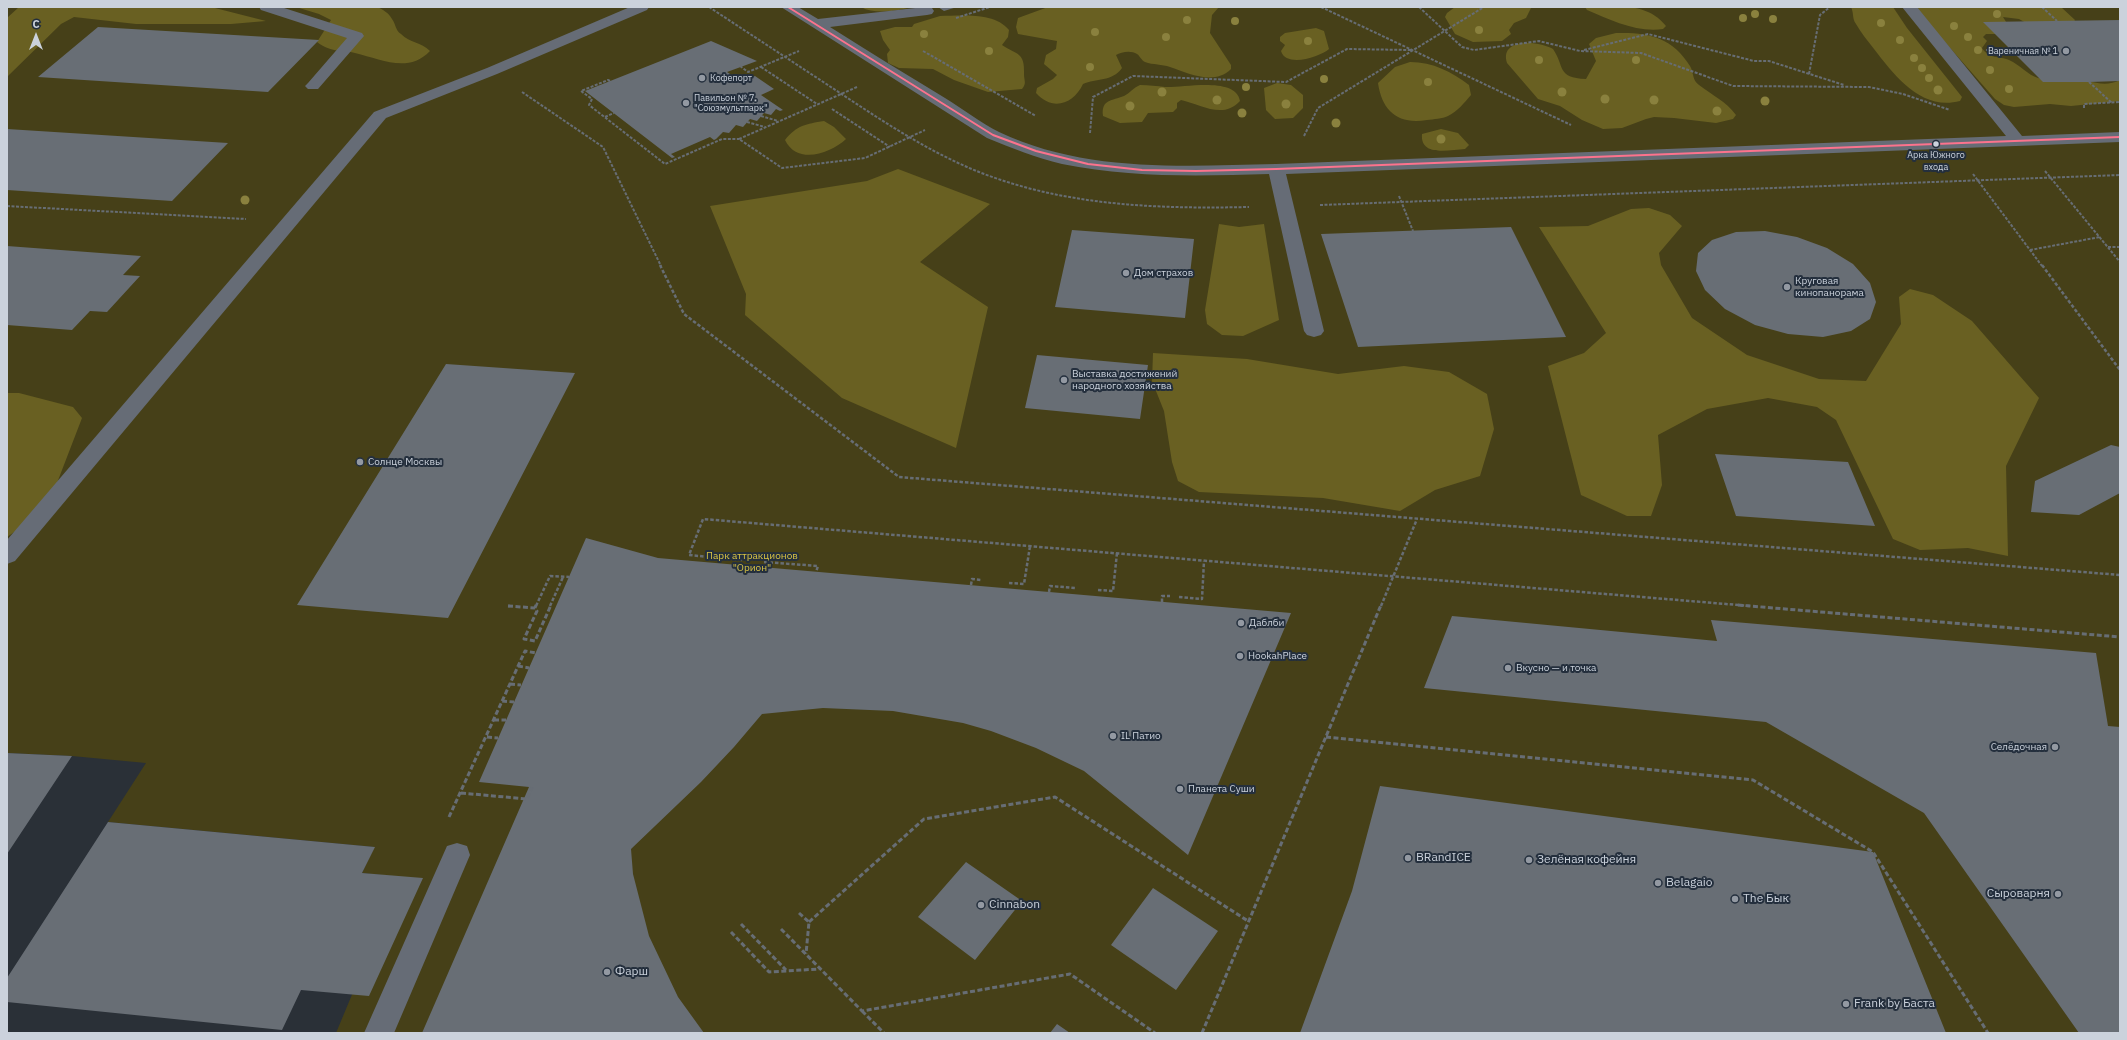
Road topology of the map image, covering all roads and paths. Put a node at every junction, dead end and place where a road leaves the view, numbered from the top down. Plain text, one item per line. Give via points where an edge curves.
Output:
1 (266, 7) edge
2 (642, 7) edge
3 (788, 7) edge
4 (1321, 7) edge
5 (1419, 7) edge
6 (1484, 7) edge
7 (1830, 7) edge
8 (1909, 7) edge
9 (2042, 7) edge
10 (927, 11) dead end
11 (2057, 21) dead end
12 (815, 24) junction
13 (1443, 30) junction
14 (804, 49) dead end
15 (1410, 50) junction
16 (923, 51) dead end
17 (1580, 51) junction
18 (740, 66) dead end
19 (761, 67) junction
20 (492, 71) junction
21 (1809, 74) junction
22 (610, 82) dead end
23 (2089, 82) dead end
24 (861, 85) dead end
25 (313, 86) dead end
26 (1847, 86) junction
27 (817, 105) junction
28 (2116, 106) dead end
29 (832, 109) dead end
30 (1956, 112) dead end
31 (614, 113) dead end
32 (958, 114) junction
33 (761, 116) dead end
34 (605, 117) junction
35 (1042, 119) dead end
36 (779, 121) junction
37 (747, 122) dead end
38 (765, 128) junction
39 (1578, 128) dead end
40 (1083, 133) dead end
41 (1089, 135) junction
42 (1095, 136) dead end
43 (2120, 137) edge
44 (1311, 138) dead end
45 (739, 139) junction
46 (2018, 141) junction
47 (890, 147) junction
48 (1969, 168) dead end
49 (1276, 169) junction
50 (2120, 175) edge
51 (2051, 178) junction
52 (1403, 205) dead end
53 (7, 206) edge
54 (288, 222) junction
55 (1413, 230) dead end
56 (2100, 237) junction
57 (2108, 247) junction
58 (2120, 247) edge
59 (2030, 250) junction
60 (2120, 262) edge
61 (1314, 331) dead end
62 (2116, 365) junction
63 (2120, 365) edge
64 (2120, 370) edge
65 (1417, 519) junction
66 (1030, 546) junction
67 (1117, 553) junction
68 (7, 554) edge
69 (709, 556) dead end
70 (733, 559) dead end
71 (743, 560) dead end
72 (1204, 561) junction
73 (764, 562) dead end
74 (816, 572) dead end
75 (2120, 575) edge
76 (563, 577) junction
77 (569, 577) dead end
78 (1393, 577) junction
79 (981, 580) dead end
80 (1008, 582) dead end
81 (971, 585) dead end
82 (1076, 588) dead end
83 (1098, 590) dead end
84 (1049, 592) dead end
85 (1170, 596) dead end
86 (1179, 597) dead end
87 (1162, 602) dead end
88 (508, 606) dead end
89 (535, 608) junction
90 (2120, 637) edge
91 (536, 653) dead end
92 (518, 666) junction
93 (529, 668) dead end
94 (510, 684) junction
95 (522, 685) dead end
96 (502, 702) junction
97 (514, 702) dead end
98 (494, 720) junction
99 (506, 720) dead end
100 (487, 737) junction
101 (1326, 737) junction
102 (498, 738) dead end
103 (532, 787) dead end
104 (457, 854) dead end
105 (799, 913) dead end
106 (1248, 921) junction
107 (808, 922) junction
108 (741, 924) dead end
109 (781, 929) dead end
110 (731, 932) dead end
111 (806, 955) junction
112 (819, 969) junction
113 (786, 971) junction
114 (862, 1011) junction
115 (379, 1033) edge
116 (884, 1033) edge
117 (1155, 1033) edge
118 (1202, 1033) edge
119 (1988, 1033) edge

1 - 25 street via 357,36
2 - 20 street
3 - 12 street
4 - 15 path
5 - 13 path
6 - 13 path
7 - 21 path via 1820,15
8 - 46 street
9 - 11 path
10 - 12 street
12 - 32 street
13 - 15 path
13 - 17 path via 1462,47 1474,50 1539,41
14 - 19 path
15 - 39 path
15 - 41 path via 1347,49 1286,82 1133,76 1093,97
15 - 44 path via 1318,108 1303,138
16 - 35 path
17 - 21 path via 1648,34 1754,61 1769,61
17 - 26 path via 1642,54 1733,86
18 - 19 path via 748,72
19 - 27 path
20 - 54 street via 380,115
20 - 65 path via 602,147 684,314 899,477
21 - 26 path
22 - 34 path via 608,80 581,91 592,99 589,105
23 - 28 path
24 - 27 path
26 - 30 path via 1869,87 1902,94
27 - 36 path
29 - 47 path
31 - 34 path
32 - 47 path
32 - 49 street via 1015,145 1080,164 1150,171
33 - 36 path
34 - 45 path via 665,164 722,139
36 - 38 path
37 - 38 path
38 - 45 path
40 - 41 path
41 - 42 path
43 - 46 street
45 - 47 path via 782,168 865,158
46 - 49 street
46 - 51 path
48 - 59 path
49 - 61 street
50 - 51 path
51 - 56 path
52 - 55 path
53 - 54 path
54 - 68 street
56 - 57 path
56 - 59 path
57 - 58 path
57 - 60 path
59 - 62 path
62 - 63 path
62 - 64 path
65 - 75 path
65 - 78 path
66 - 67 path
66 - 69 path via 703,519 689,555
66 - 80 path via 1024,584
67 - 72 path
67 - 83 path via 1113,591
70 - 71 path
72 - 78 path
72 - 86 path via 1202,599
73 - 74 path via 818,566
76 - 77 path
76 - 89 path via 550,576
76 - 89 path via 535,641 524,639 537,611
78 - 90 path
78 - 101 path
79 - 81 path via 972,579
82 - 84 path via 1050,586
85 - 87 path via 1162,596
88 - 89 path
91 - 92 path via 525,651
92 - 93 path
92 - 94 path
94 - 95 path
94 - 96 path
96 - 97 path
96 - 98 path
98 - 99 path
98 - 100 path
100 - 102 path
100 - 103 path via 461,793 527,799
101 - 106 path
101 - 119 path via 1753,780 1873,852
104 - 115 street
105 - 107 path
106 - 107 path via 1055,797 924,819
106 - 118 path
107 - 111 path
108 - 113 path
109 - 111 path
110 - 113 path via 769,972
111 - 112 path
112 - 113 path
112 - 114 path
114 - 116 path
114 - 117 path via 1070,974

